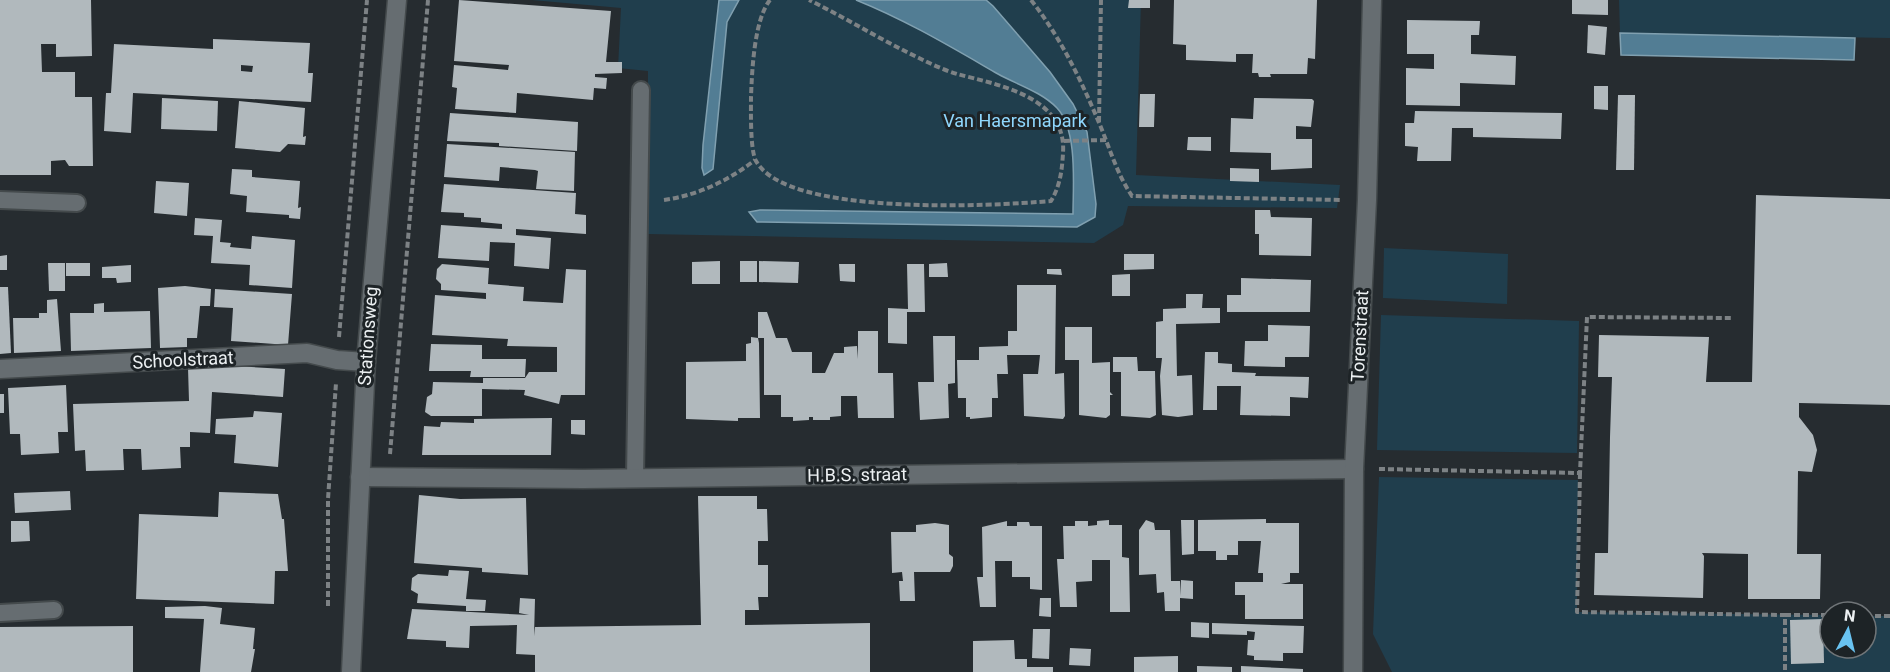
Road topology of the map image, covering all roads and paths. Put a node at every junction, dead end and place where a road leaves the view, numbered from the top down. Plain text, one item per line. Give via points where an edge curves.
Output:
1 (397, 0) edge
2 (428, 0) edge
3 (770, 0) edge
4 (809, 0) edge
5 (1032, 0) edge
6 (1101, 0) edge
7 (1372, 0) edge
8 (641, 90) dead end
9 (1099, 124) junction
10 (1106, 140) junction
11 (1064, 141) junction
12 (755, 160) junction
13 (640, 199) junction
14 (0, 200) edge
15 (1367, 200) junction
16 (77, 204) dead end
17 (1732, 318) dead end
18 (366, 362) junction
19 (0, 369) edge
20 (1354, 469) junction
21 (1580, 473) junction
22 (360, 477) junction
23 (388, 478) junction
24 (635, 478) junction
25 (54, 610) dead end
26 (0, 613) edge
27 (1785, 615) junction
28 (1818, 615) edge
29 (351, 672) edge
30 (1353, 672) edge
31 (1785, 672) edge

1 - 18 street, Stationsweg
2 - 23 path
3 - 12 path via 758,35 752,78
4 - 11 path via 954,73 1017,90 1058,121
5 - 9 path via 1055,30
6 - 9 path
7 - 15 street, Torenstraat
8 - 13 lane
9 - 10 path
10 - 11 path
10 - 15 path via 1118,175 1132,196
11 - 12 path via 1062,173 1051,201 1012,204 844,201 790,188 770,176
12 - 13 path via 731,178 693,193 662,200
13 - 24 lane
14 - 16 lane
15 - 20 street, Torenstraat
17 - 21 path via 1587,317
18 - 19 street, Schoolstraat via 307,353
18 - 22 street, Stationsweg
20 - 21 path
20 - 24 street, H.B.S. straat
20 - 30 street, Torenstraat
21 - 27 path via 1577,612
22 - 23 street, H.B.S. straat
22 - 29 street, Stationsweg
23 - 24 street, H.B.S. straat
25 - 26 lane
27 - 28 path
27 - 31 path

